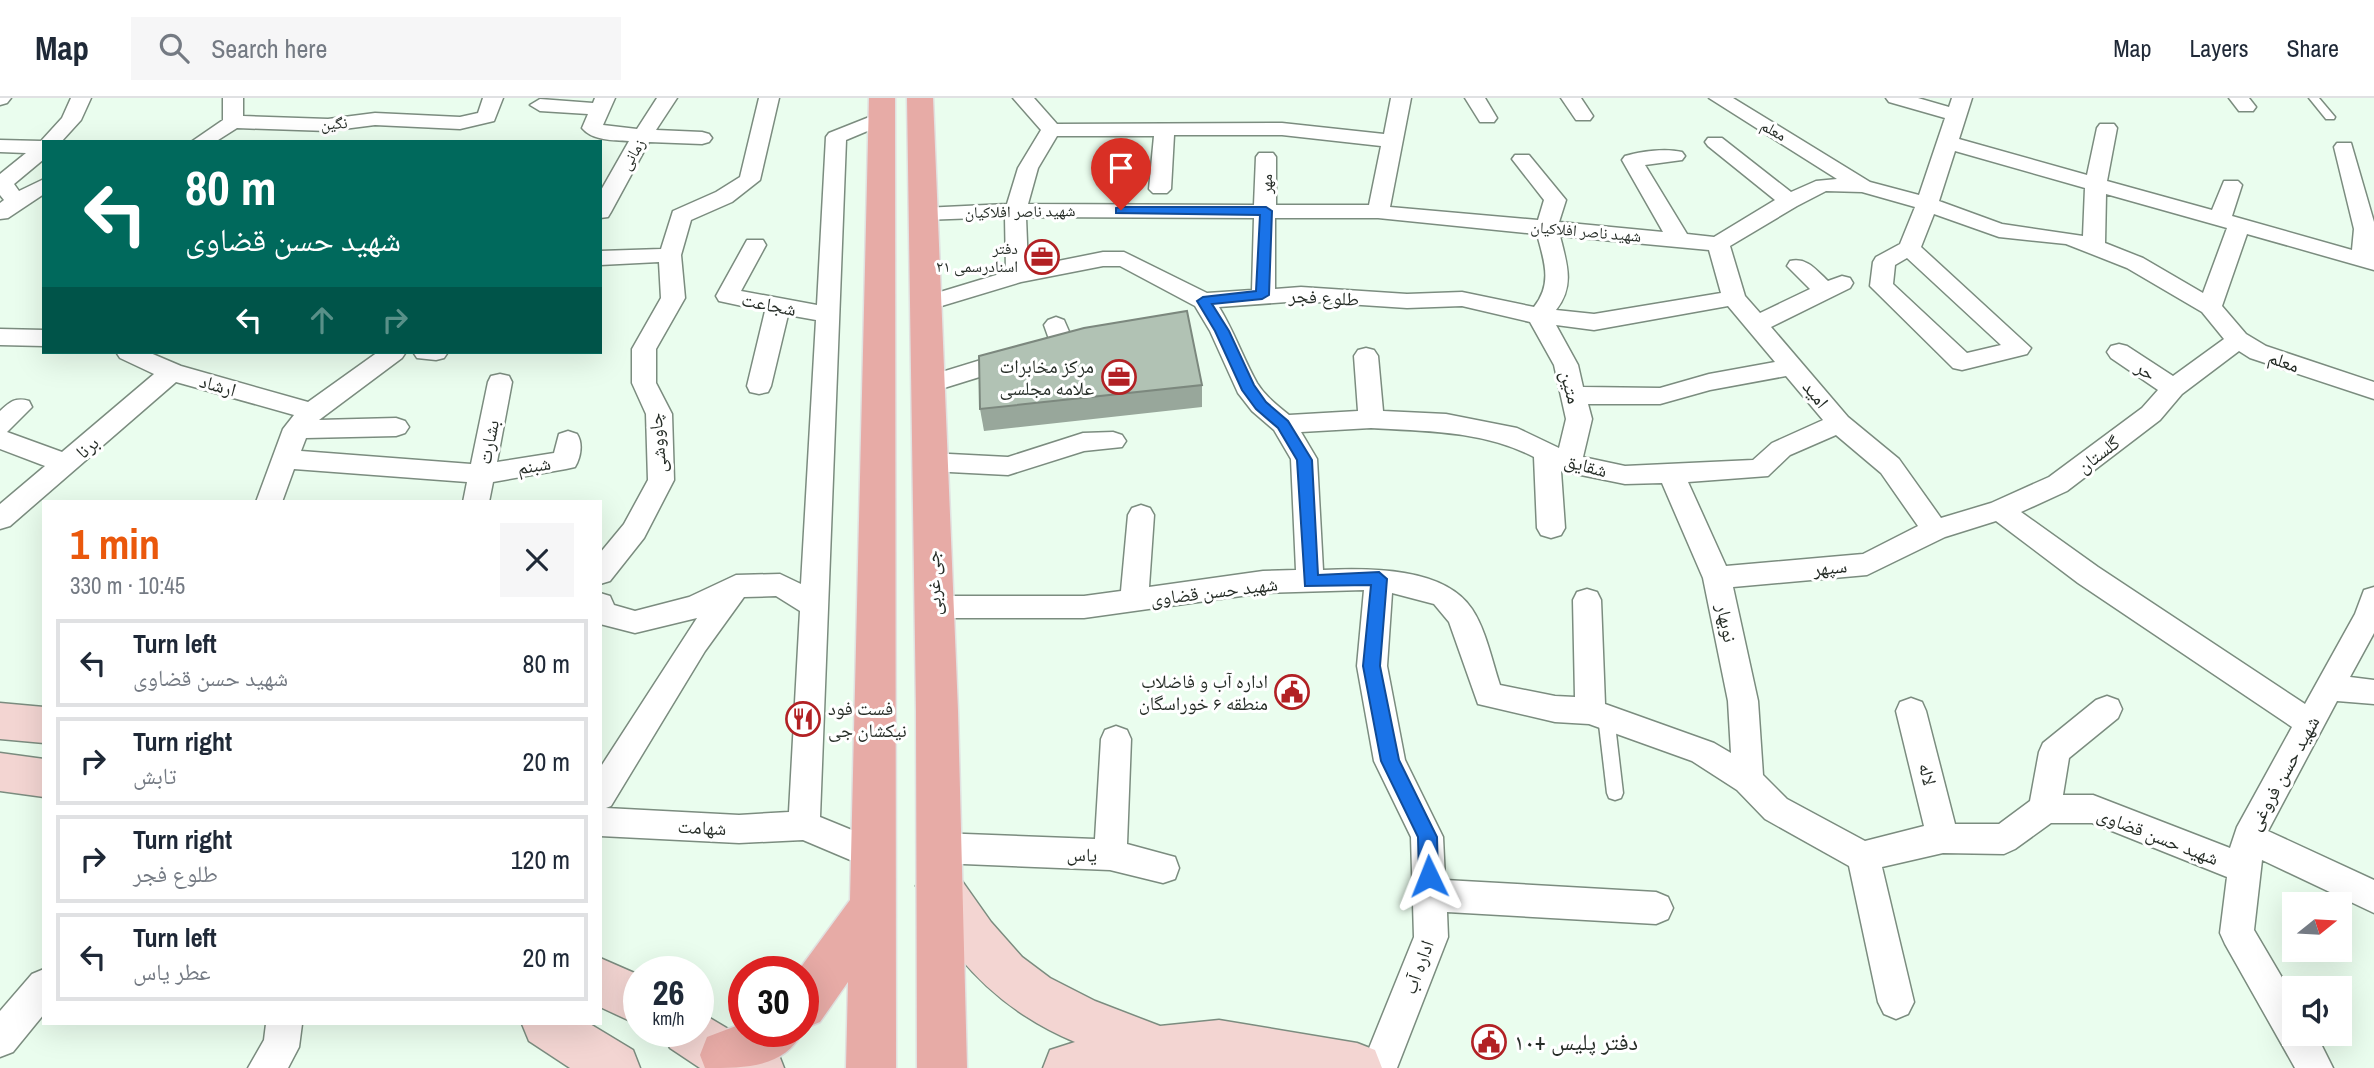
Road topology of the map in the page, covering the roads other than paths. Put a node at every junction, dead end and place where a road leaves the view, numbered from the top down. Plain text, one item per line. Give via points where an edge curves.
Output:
1 (81, 98) edge
2 (233, 98) edge
3 (410, 98) edge
4 (493, 98) edge
5 (667, 98) edge
6 (769, 98) edge
7 (920, 98) edge
8 (1023, 98) edge
9 (1401, 98) edge
10 (1475, 98) edge
11 (1571, 98) edge
12 (1719, 98) edge
13 (1896, 98) edge
14 (2314, 98) edge
15 (602, 104) edge
16 (540, 105) dead end
17 (1959, 106) edge
18 (882, 108) edge
19 (1583, 116) dead end
20 (2330, 117) dead end
21 (1487, 118) dead end
22 (397, 120) junction
23 (233, 122) junction
24 (460, 123) junction
25 (2107, 128) dead end
26 (1051, 130) junction
27 (1164, 130) junction
28 (328, 133) edge
29 (643, 136) junction
30 (702, 138) dead end
31 (52, 140) edge
32 (204, 140) edge
33 (447, 140) edge
34 (1394, 141) junction
35 (1714, 142) dead end
36 (1947, 142) junction
37 (0, 146) edge
38 (42, 147) edge
39 (2344, 147) dead end
40 (42, 149) edge
41 (1675, 156) dead end
42 (1266, 157) dead end
43 (1522, 159) dead end
44 (0, 163) edge
45 (25, 163) junction
46 (2096, 184) junction
47 (2231, 185) dead end
48 (42, 186) edge
49 (1863, 186) junction
50 (1160, 189) dead end
51 (42, 200) edge
52 (1788, 201) junction
53 (1927, 204) junction
54 (8, 207) edge
55 (602, 208) edge
56 (1016, 210) junction
57 (1266, 211) junction
58 (1378, 212) junction
59 (923, 214) junction
60 (2230, 222) junction
61 (1547, 228) junction
62 (1679, 240) junction
63 (1718, 244) junction
64 (755, 245) dead end
65 (2094, 246) junction
66 (1909, 248) junction
67 (670, 255) junction
68 (602, 258) edge
69 (2368, 261) edge
70 (1798, 266) dead end
71 (1017, 276) junction
72 (1262, 295) junction
73 (1734, 298) junction
74 (1203, 301) junction
75 (926, 304) junction
76 (778, 306) junction
77 (2210, 307) junction
78 (828, 315) junction
79 (1539, 316) junction
80 (1757, 324) junction
81 (1056, 325) dead end
82 (42, 338) edge
83 (1, 339) edge
84 (2238, 340) junction
85 (2119, 352) dead end
86 (132, 354) edge
87 (391, 354) edge
88 (1366, 356) dead end
89 (1794, 367) junction
90 (172, 372) junction
91 (500, 382) dead end
92 (928, 385) junction
93 (759, 386) dead end
94 (2173, 388) junction
95 (2374, 391) edge
96 (1573, 395) junction
97 (20, 407) dead end
98 (1371, 419) junction
99 (304, 421) junction
100 (1839, 423) junction
101 (1283, 424) junction
102 (0, 425) edge
103 (396, 427) dead end
104 (0, 439) edge
105 (568, 440) dead end
106 (1113, 441) dead end
107 (1558, 458) junction
108 (285, 459) junction
109 (930, 462) junction
110 (67, 464) junction
111 (482, 474) junction
112 (1672, 475) junction
113 (270, 500) edge
114 (476, 500) edge
115 (2000, 510) junction
116 (1141, 515) dead end
117 (0, 519) edge
118 (1551, 528) dead end
119 (1935, 530) junction
120 (602, 571) edge
121 (1717, 578) junction
122 (1379, 579) junction
123 (1310, 582) junction
124 (736, 586) junction
125 (2374, 598) edge
126 (1134, 600) junction
127 (1587, 600) dead end
128 (815, 606) junction
129 (934, 607) junction
130 (602, 613) edge
131 (2329, 688) junction
132 (2374, 692) edge
133 (2106, 709) dead end
134 (1912, 711) dead end
135 (1598, 713) junction
136 (0, 721) edge
137 (2310, 723) junction
138 (42, 725) edge
139 (1116, 739) dead end
140 (0, 772) edge
141 (42, 778) edge
142 (1748, 780) junction
143 (602, 793) edge
144 (1615, 793) dead end
145 (2045, 809) junction
146 (602, 822) edge
147 (804, 825) junction
148 (1943, 838) junction
149 (2246, 853) junction
150 (874, 855) junction
151 (1110, 855) junction
152 (1863, 857) junction
153 (939, 867) junction
154 (1163, 868) dead end
155 (1429, 895) junction
156 (2374, 897) edge
157 (873, 906) junction
158 (1656, 908) dead end
159 (602, 982) edge
160 (819, 982) edge
161 (42, 988) edge
162 (623, 993) edge
163 (1896, 1002) dead end
164 (2282, 1011) edge
165 (284, 1025) edge
166 (548, 1025) edge
167 (0, 1039) edge
168 (2302, 1046) edge
169 (1167, 1059) edge
170 (266, 1068) edge
171 (615, 1068) edge
172 (871, 1068) edge
173 (942, 1068) edge
174 (1068, 1068) edge
175 (1357, 1068) edge
176 (1379, 1068) edge
177 (2315, 1068) edge

1 - 31 street via 71,120
2 - 23 street
3 - 22 street
4 - 24 street via 487,117
5 - 29 street, زمانی
6 - 67 street, چاووشی via 750,180 681,216
7 - 59 main road, جی غربی
8 - 26 street
9 - 34 street
10 - 21 street
11 - 19 street
12 - 49 street, معلم
13 - 17 street
14 - 20 lane
15 - 16 street
15 - 29 street via 592,128 607,134
17 - 36 street
18 - 78 street via 836,137
18 - 150 main road
22 - 24 street, نگین
22 - 28 street, نگین via 375,119
23 - 28 street, نگین
23 - 32 street
24 - 33 street
25 - 46 street
26 - 27 street
26 - 56 street via 1027,169
27 - 34 street via 1280,119
27 - 50 street
29 - 30 street
29 - 55 street, زمانی
34 - 58 street
35 - 52 street
36 - 46 street
36 - 53 street
37 - 38 street
39 - 69 street via 2365,229
40 - 45 street
41 - 62 street via 1632,160
42 - 57 street, مهر
43 - 61 street via 1555,200
44 - 45 street
45 - 54 street via 2,183
46 - 60 street
46 - 65 street
47 - 60 street
48 - 54 street
49 - 52 street via 1823,185
49 - 53 street
51 - 54 street
52 - 63 street
53 - 65 street via 1999,230 2068,238
53 - 66 street
56 - 57 street, شهید ناصر افلاکیان
56 - 59 street, شهید ناصر افلاکیان
56 - 71 street
57 - 58 street, شهید ناصر افلاکیان
57 - 72 street, مهر
58 - 61 street, شهید ناصر افلاکیان
59 - 75 main road, جی غربی
60 - 69 street
60 - 77 street
61 - 62 street, شهید ناصر افلاکیان
61 - 79 street via 1557,271 1555,296
62 - 63 street, شهید ناصر افلاکیان
63 - 73 street, امید
64 - 76 street, شجاعت via 727,296
65 - 77 street via 2135,263
66 - 66 street via 1884,262 1881,286 1924,328 1962,362 2019,348
67 - 68 street
67 - 120 street, چاووشی via 673,298 644,349 644,383 659,414 662,480 634,531
70 - 80 street via 1834,287
71 - 74 street via 1103,258 1124,259
71 - 75 street
72 - 74 street, طلوع فجر
72 - 79 street, طلوع فجر via 1462,299
73 - 79 street, طلوع فجر via 1594,322
73 - 80 street, امید
74 - 101 street via 1247,387
75 - 92 main road, جی غربی
76 - 78 street, شجاعت
76 - 93 street
77 - 84 street, معلم
78 - 128 street
79 - 96 street, متین via 1566,365
80 - 89 street, امید
81 - 92 street via 1062,343
82 - 83 street
84 - 94 street, گلستان
84 - 95 street, معلم via 2258,352
85 - 94 street, حر
86 - 90 street, ارشاد
87 - 99 street
88 - 98 street
89 - 96 street via 1660,396
89 - 100 street, امید
90 - 99 street, ارشاد
90 - 110 street, برنا
91 - 111 street, بشارت
92 - 109 main road, جی غربی
94 - 115 street, گلستان via 2151,414 2058,484
96 - 107 street, متین via 1579,419
97 - 102 street
98 - 101 street, شقایق
98 - 107 street, شقایق via 1446,424 1517,437
99 - 103 street, ارشاد
99 - 108 street
100 - 112 street, شقایق via 1781,449 1759,469
100 - 119 street, امید via 1890,466
101 - 123 street via 1304,460
104 - 110 street
105 - 111 street, شبنم via 566,460
106 - 109 street via 1083,442 1008,466
107 - 112 street, شقایق via 1625,475
107 - 118 street, متین
108 - 111 street
108 - 113 street
109 - 129 main road, جی غربی
110 - 117 street, برنا
111 - 114 street, بشارت
112 - 121 street, نوبهار
115 - 119 street, گلستان
115 - 137 street via 2088,575
116 - 126 street
119 - 121 street, سپهر via 1867,564
121 - 142 street, نوبهار via 1743,701
122 - 123 street, شهید حسن قضاوی
122 - 135 street, شهید حسن قضاوی via 1443,595 1462,617 1489,695
122 - 155 street, اداره آب via 1372,666 1390,761 1427,837
123 - 126 street, شهید حسن قضاوی via 1264,582
124 - 128 street via 780,585
124 - 130 street via 696,607 635,622
124 - 143 street
125 - 131 street, شهید حسن فروغی
126 - 129 street, شهید حسن قضاوی via 1084,607
127 - 135 street
128 - 147 street
129 - 153 main road, جی غربی
131 - 132 street
131 - 137 street, شهید حسن فروغی
133 - 145 street via 2054,752
134 - 148 street, لاله
135 - 142 street, شهید حسن قضاوی via 1703,752
135 - 144 lane
136 - 138 main road
137 - 149 street, شهید حسن فروغی
139 - 151 street, یاس
140 - 141 main road
142 - 152 street, شهید حسن قضاوی via 1776,809
145 - 148 street via 2004,839
145 - 149 street, شهید حسن قضاوی via 2093,809
146 - 147 street, شهامت via 739,829
147 - 150 street
148 - 152 street
149 - 156 street, شهید حسن قضاوی
149 - 164 street, شهید حسن فروغی via 2237,933
150 - 157 main road
151 - 153 street, یاس
151 - 154 street
152 - 163 street
153 - 169 main road via 973,937 1017,984 1070,1015
153 - 173 main road, جی غربی
155 - 158 street
155 - 176 street, اداره آب via 1431,937
157 - 160 main road
157 - 172 main road
159 - 162 main road
161 - 167 street
165 - 170 street via 281,1047
166 - 171 main road
168 - 177 street, شهید حسن فروغی
169 - 174 main road
169 - 175 main road via 1219,1045

